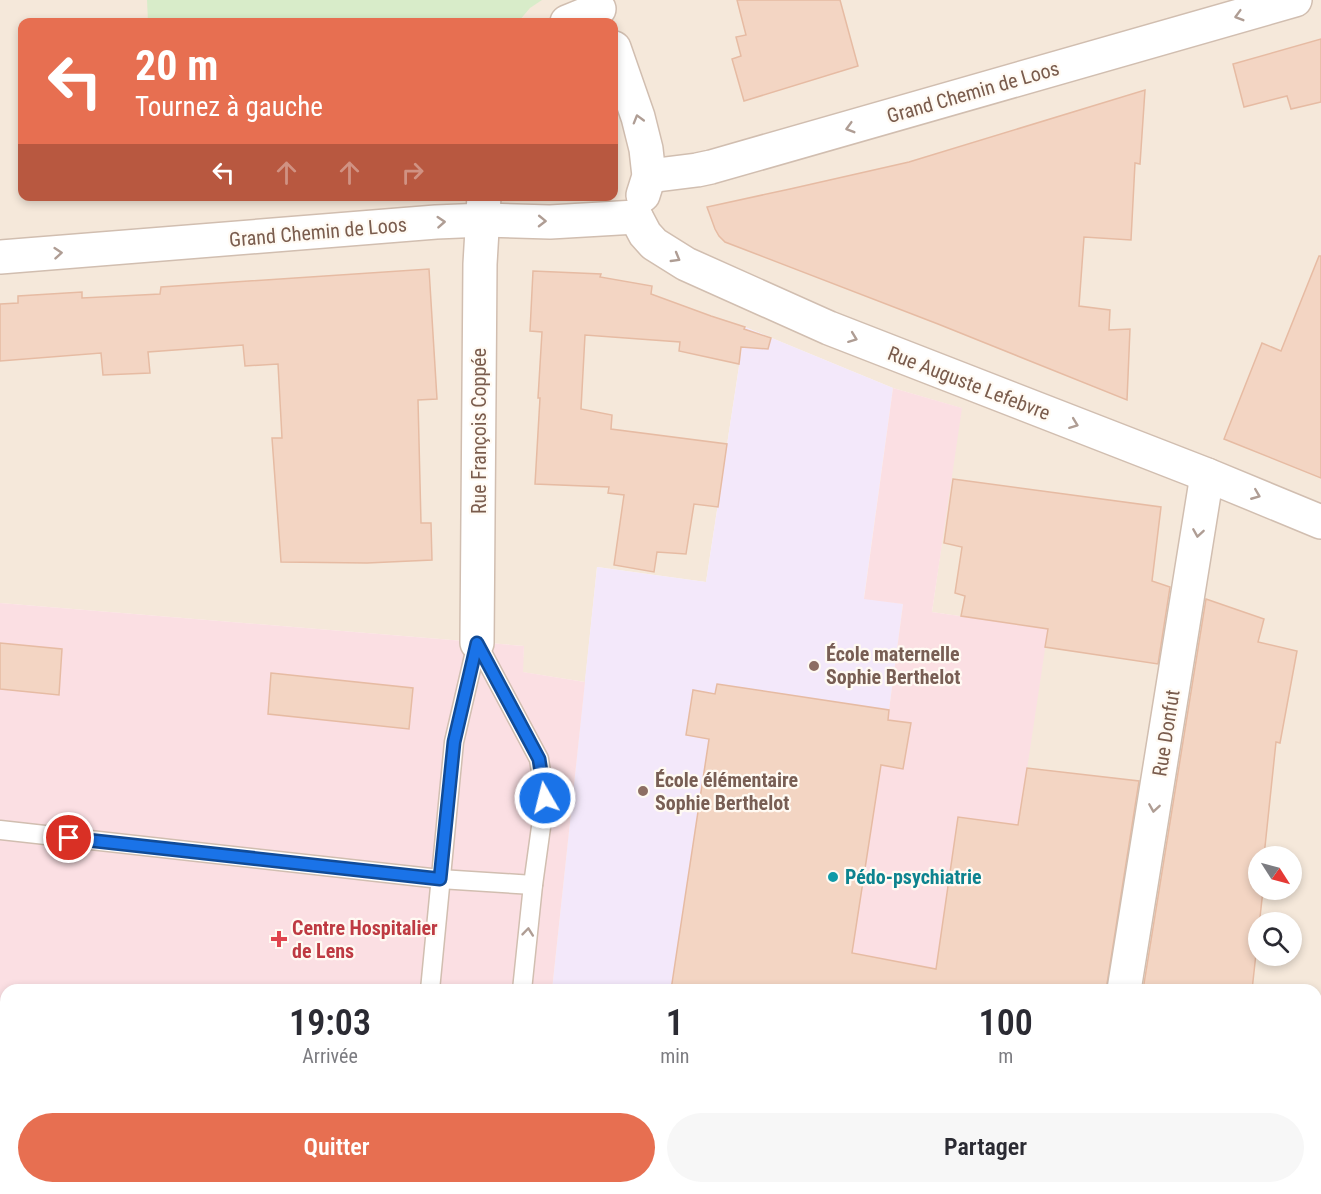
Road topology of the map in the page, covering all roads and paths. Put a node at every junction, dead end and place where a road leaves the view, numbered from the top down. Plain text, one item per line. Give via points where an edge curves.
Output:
1 (1296, 0) edge
2 (600, 11) edge
3 (579, 18) edge
4 (618, 60) edge
5 (649, 176) junction
6 (484, 208) edge
7 (636, 217) junction
8 (0, 258) edge
9 (1207, 475) junction
10 (1321, 522) edge
11 (477, 643) junction
12 (0, 830) edge
13 (440, 879) junction
14 (533, 885) junction
15 (431, 984) edge
16 (523, 984) edge
17 (1125, 984) edge

1 -> 5 street, Grand Chemin de Loos via 711,168
2 - 3 street
5 -> 4 street via 638,117
5 - 7 street
6 -> 7 street, Grand Chemin de Loos via 550,222
8 -> 6 street, Grand Chemin de Loos via 436,222
6 - 11 street, Rue François Coppée via 480,264
7 -> 9 street, Rue Auguste Lefebvre via 654,244 696,269 842,334
9 -> 10 street, Rue Auguste Lefebvre
9 -> 17 street, Rue Donfut
11 - 13 lane via 454,742
11 - 14 lane via 539,759 545,798
12 - 13 lane
13 - 14 lane
13 - 15 lane
16 -> 14 lane

